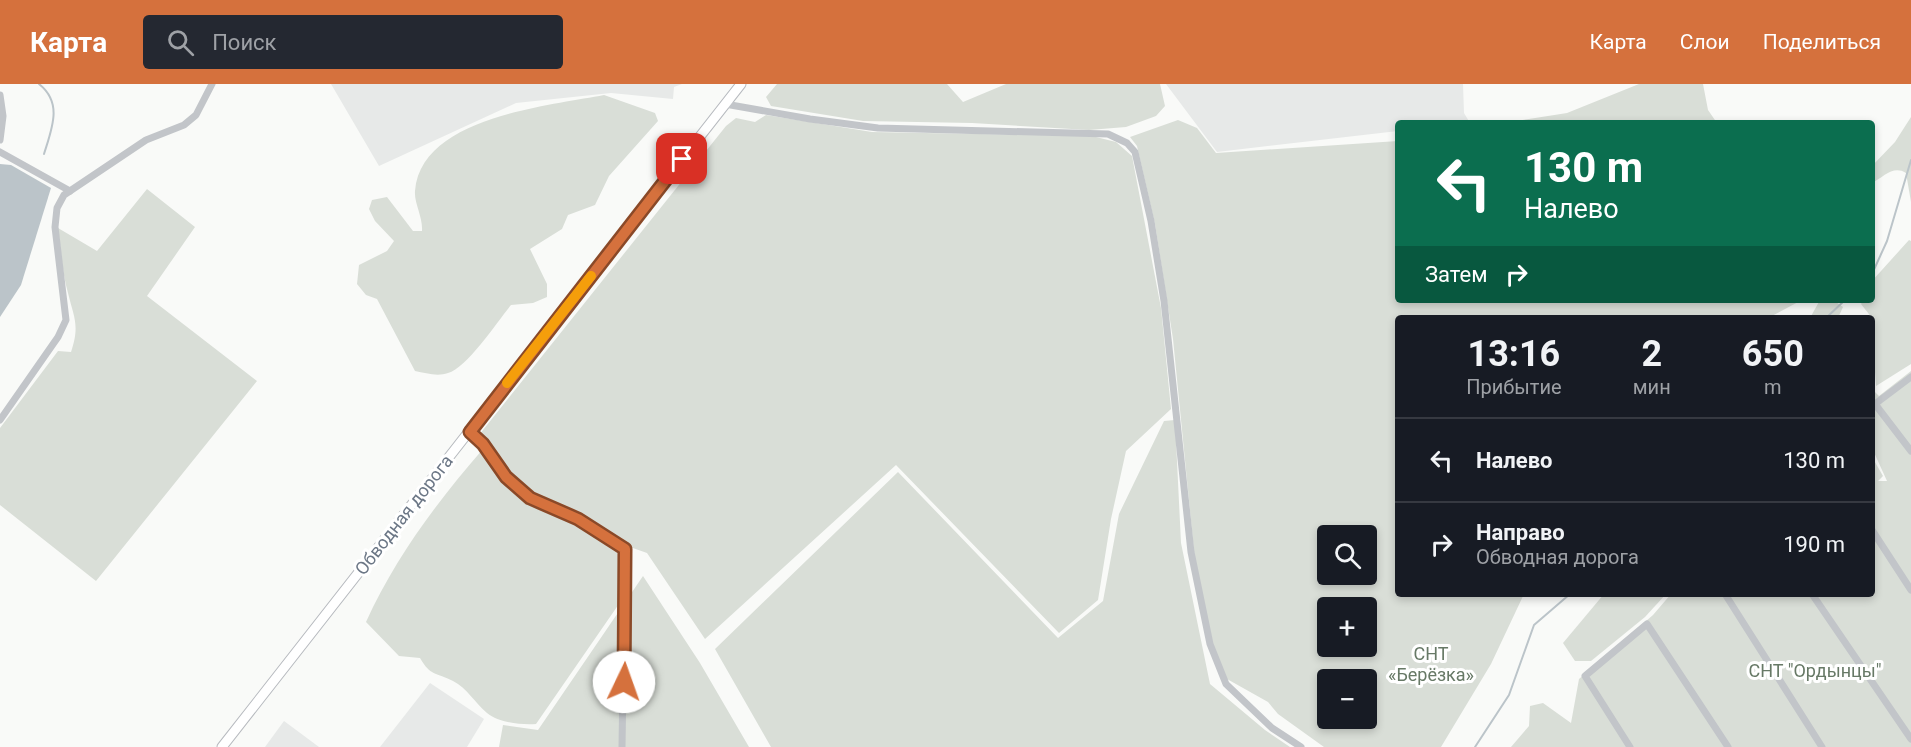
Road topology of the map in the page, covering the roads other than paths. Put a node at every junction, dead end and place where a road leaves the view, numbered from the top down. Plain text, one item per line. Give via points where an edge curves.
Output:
1 (212, 84) edge
2 (741, 84) edge
3 (0, 94) edge
4 (725, 104) junction
5 (0, 140) edge
6 (0, 152) edge
7 (70, 191) junction
8 (1911, 377) edge
9 (0, 420) edge
10 (470, 432) junction
11 (1911, 451) edge
12 (1875, 535) edge
13 (1911, 590) edge
14 (1727, 597) edge
15 (1814, 597) edge
16 (1911, 739) edge
17 (222, 747) edge
18 (621, 747) edge
19 (1301, 747) edge
20 (1630, 747) edge
21 (1728, 747) edge
22 (1822, 747) edge

1 - 7 street via 196,115 184,125 146,140
2 - 4 main road, Обводная дорога
3 - 5 street
4 - 10 main road, Обводная дорога
4 - 19 street via 878,128 1108,134 1127,143 1135,152 1153,232 1191,552 1213,654 1226,684 1272,728
6 - 7 street
7 - 9 street via 57,207 55,227 66,320
8 - 11 street via 1875,404
10 - 17 main road, Обводная дорога
10 - 18 street via 506,477 530,498 578,519 625,549
12 - 13 street
14 - 22 street
15 - 16 street
20 - 21 street via 1585,676 1647,624

